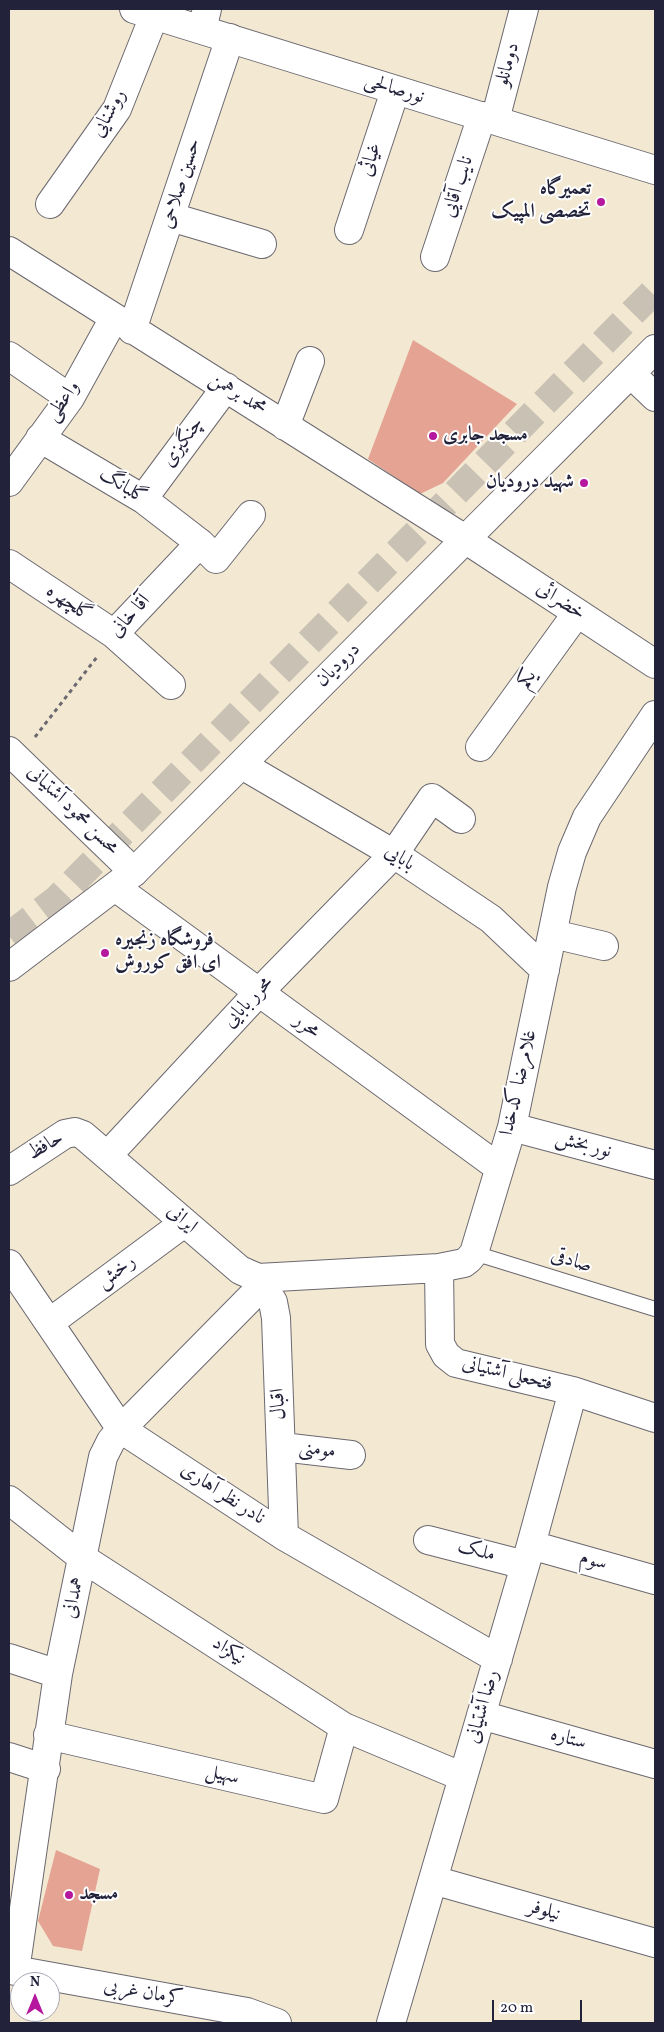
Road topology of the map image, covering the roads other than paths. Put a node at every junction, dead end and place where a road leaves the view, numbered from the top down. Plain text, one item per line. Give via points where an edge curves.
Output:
1 (524, 9) edge
2 (144, 12) edge
3 (205, 19) edge
4 (230, 38) junction
5 (395, 91) junction
6 (488, 118) junction
7 (655, 170) edge
8 (50, 204) dead end
9 (171, 217) junction
10 (349, 230) dead end
11 (262, 244) dead end
12 (9, 251) edge
13 (435, 257) dead end
14 (123, 324) junction
15 (655, 349) edge
16 (9, 356) edge
17 (310, 361) dead end
18 (631, 374) junction
19 (226, 387) junction
20 (70, 398) junction
21 (655, 398) edge
22 (285, 426) junction
23 (40, 438) junction
24 (9, 482) edge
25 (143, 499) junction
26 (251, 515) dead end
27 (465, 539) junction
28 (200, 543) junction
29 (9, 564) edge
30 (577, 613) junction
31 (114, 634) junction
32 (655, 664) edge
33 (171, 685) dead end
34 (655, 715) edge
35 (480, 747) dead end
36 (14, 755) edge
37 (242, 765) junction
38 (460, 819) dead end
39 (394, 854) junction
40 (124, 880) junction
41 (553, 934) junction
42 (604, 946) dead end
43 (9, 967) edge
44 (545, 970) junction
45 (259, 992) junction
46 (512, 1127) junction
47 (108, 1155) junction
48 (655, 1165) edge
49 (498, 1167) junction
50 (9, 1170) edge
51 (184, 1224) junction
52 (474, 1253) junction
53 (9, 1264) edge
54 (439, 1268) junction
55 (260, 1282) junction
56 (655, 1308) edge
57 (49, 1323) junction
58 (573, 1391) junction
59 (655, 1418) edge
60 (121, 1429) junction
61 (282, 1447) junction
62 (352, 1455) dead end
63 (9, 1500) edge
64 (284, 1536) junction
65 (428, 1540) dead end
66 (528, 1555) junction
67 (84, 1558) junction
68 (655, 1580) edge
69 (9, 1658) edge
70 (498, 1659) junction
71 (58, 1674) junction
72 (481, 1715) junction
73 (344, 1727) junction
74 (48, 1735) junction
75 (9, 1757) edge
76 (655, 1764) edge
77 (46, 1769) junction
78 (463, 1777) junction
79 (433, 1880) junction
80 (655, 1943) edge
81 (12, 1970) edge
82 (276, 2023) edge
83 (391, 2023) edge

1 - 6 street, دومانلو
2 - 3 street, نورصالحی
2 - 8 street, روشنایی via 117,110
3 - 4 street, نورصالحی
4 - 5 street, نورصالحی
4 - 9 street, حسین صلاحی
5 - 6 street, نورصالحی
5 - 10 street, غیاثی
6 - 7 street, نورصالحی
6 - 13 street, نایب آقایی
9 - 11 street
9 - 14 street, حسین صلاحی
12 - 14 street, محمد برهمن
14 - 19 street, محمد برهمن
14 - 20 street, واعظی
15 - 18 street, درودیان
16 - 20 street
17 - 22 street
18 - 21 street
18 - 27 street, درودیان
19 - 22 street, محمد برهمن
19 - 25 street, چنگیزی
20 - 23 street, واعظی
22 - 27 street, محمد برهمن
23 - 24 street, واعظی
23 - 25 street, گلبانگ
25 - 28 street, گلبانگ
26 - 28 street via 216,559
27 - 30 street, خضرائی
27 - 37 street, درودیان
28 - 31 street, آقا خانی
29 - 31 street, گلچهره
30 - 32 street, خضرائی
30 - 35 street, یکم
31 - 33 street, گلچهره
34 - 41 street, غلامرضا کدخدا via 588,817 572,852
36 - 40 street, محسن محمود آشتیانی
37 - 39 street, بابایی
37 - 40 street, درودیان
38 - 39 street, محرر بابایی via 432,798
39 - 44 street, بابایی via 491,919
39 - 45 street, محرر بابایی
40 - 43 street, درودیان
40 - 45 street, محرر
41 - 42 street
41 - 44 street, غلامرضا کدخدا
44 - 46 street, غلامرضا کدخدا
45 - 47 street, محرر بابایی
45 - 49 street, محرر
46 - 48 street, نور بخش
46 - 49 street, غلامرضا کدخدا
47 - 50 street, حافظ via 75,1132 65,1134
47 - 51 street, ایرانی
49 - 52 street, غلامرضا کدخدا
51 - 55 street, ایرانی via 240,1270
51 - 57 street, رخش
52 - 54 street via 464,1263
52 - 56 lane, صادقی
53 - 57 street, نادر نظر آهاری
54 - 55 street
54 - 58 street, فتحعلی آشتیانی via 440,1344 446,1355 456,1363
55 - 60 street, همدانی
55 - 61 street, اقبال via 273,1302 276,1318
57 - 60 street, نادر نظر آهاری
58 - 59 street, فتحعلی آشتیانی
58 - 66 street, رضا آشتیانی
60 - 64 street, نادر نظر آهاری
60 - 67 street, همدانی via 103,1457
61 - 62 street, مومنی
61 - 64 street, اقبال
63 - 67 street, نیکزاد
64 - 70 street, نادر نظر آهاری
65 - 66 street, ملک
66 - 68 street, سوم
66 - 70 street, رضا آشتیانی
67 - 71 street, همدانی
67 - 73 street, نیکزاد
69 - 71 street
70 - 72 street, رضا آشتیانی
71 - 74 street, همدانی
72 - 76 street, ستاره
72 - 78 street, رضا آشتیانی
73 - 74 street, سهیل via 324,1799
73 - 78 street, نیکزاد
74 - 77 street, همدانی
75 - 77 street
77 - 81 street, همدانی
78 - 79 street, رضا آشتیانی
79 - 80 street, نیلوفر
79 - 83 street, رضا آشتیانی
81 - 82 street, کرمان غربی via 247,2012

